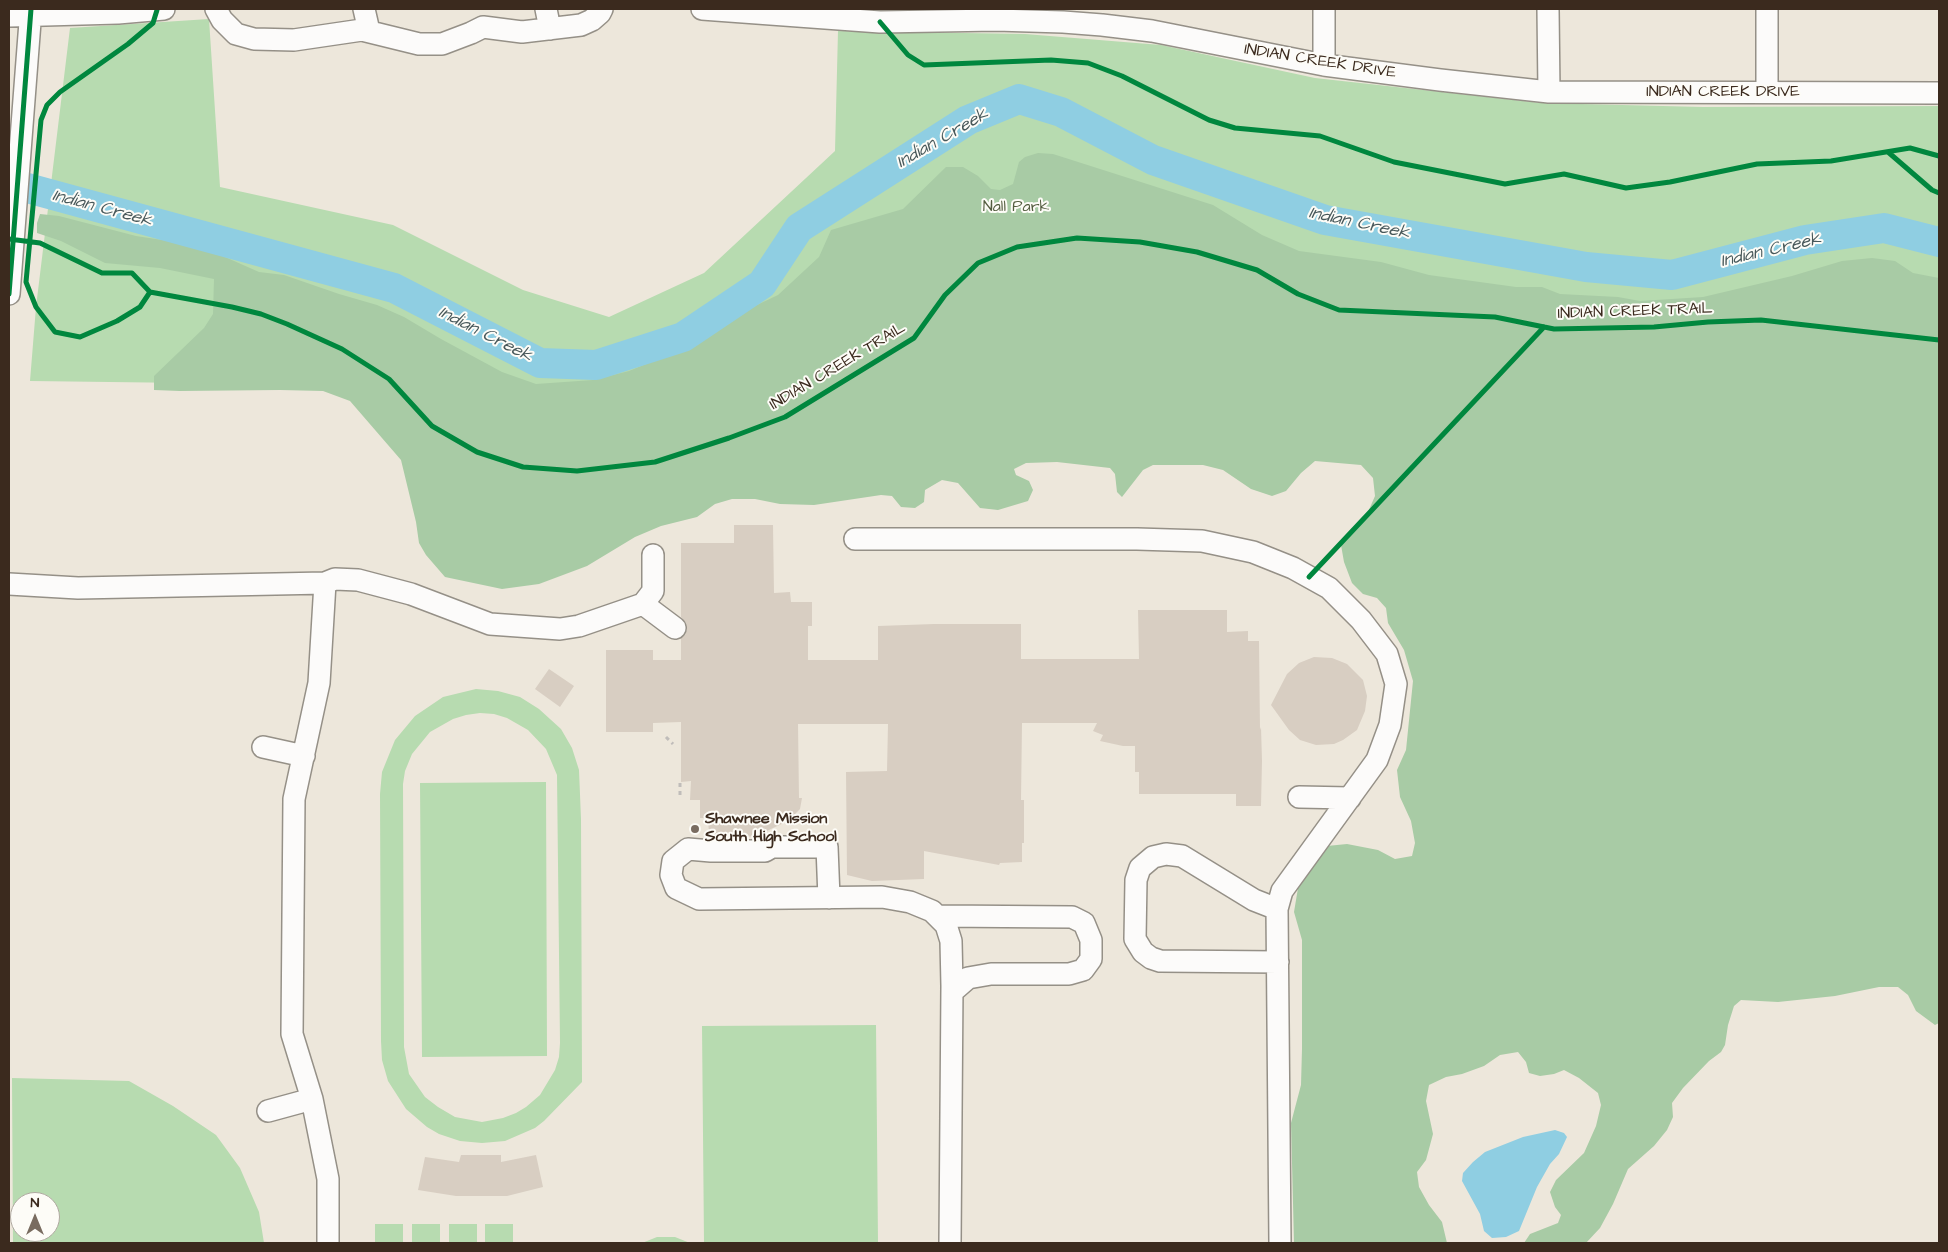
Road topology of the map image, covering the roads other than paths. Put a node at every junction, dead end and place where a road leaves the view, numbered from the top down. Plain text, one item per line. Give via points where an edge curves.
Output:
1 (164, 9) edge
2 (216, 9) edge
3 (364, 9) edge
4 (602, 9) edge
5 (702, 9) edge
6 (1324, 9) edge
7 (1548, 9) edge
8 (1767, 9) edge
9 (31, 12) edge
10 (880, 15) edge
11 (9, 16) edge
12 (1102, 17) edge
13 (482, 18) edge
14 (548, 19) edge
15 (369, 31) junction
16 (1324, 65) junction
17 (1549, 92) junction
18 (1767, 92) junction
19 (1939, 93) edge
20 (9, 289) edge
21 (9, 294) edge
22 (855, 539) dead end
23 (653, 555) dead end
24 (325, 583) junction
25 (9, 584) edge
26 (643, 604) junction
27 (675, 628) dead end
28 (263, 747) dead end
29 (304, 756) junction
30 (1299, 797) dead end
31 (1350, 798) junction
32 (828, 898) junction
33 (1277, 909) junction
34 (938, 916) junction
35 (1278, 962) junction
36 (952, 992) junction
37 (312, 1099) junction
38 (268, 1112) dead end
39 (328, 1243) edge
40 (950, 1243) edge
41 (1280, 1243) edge

1 - 9 street via 118,13
2 - 15 street via 236,34 254,38 294,40
3 - 15 street
4 - 14 street via 581,26
5 - 10 street, INDIAN CREEK DRIVE
6 - 16 street
7 - 17 street
8 - 18 street
9 - 11 street
9 - 20 street
10 - 12 street, INDIAN CREEK DRIVE via 1063,22
12 - 16 street, INDIAN CREEK DRIVE via 1152,31
13 - 14 street via 522,32
13 - 15 street via 470,33 442,44 419,44
16 - 17 street, INDIAN CREEK DRIVE
17 - 18 street, INDIAN CREEK DRIVE
18 - 19 street, INDIAN CREEK DRIVE
20 - 21 street
22 - 31 street via 1202,541 1252,552 1293,568 1329,588 1361,620 1386,654 1396,684 1390,725 1377,760
23 - 26 street via 653,591
24 - 25 street via 78,588
24 - 26 street via 335,579 358,580 411,594 490,624 552,628 579,626
24 - 29 street via 319,683
26 - 27 street
28 - 29 street
29 - 37 street via 294,799 292,1034
30 - 31 street
31 - 33 street via 1282,891
32 - 32 street via 827,847 772,847 765,851 688,849 672,861 671,875 676,888 699,899
32 - 34 street via 882,897 910,902
33 - 35 street
33 - 35 street via 1254,900 1182,856 1166,854 1154,857 1140,868 1136,880 1135,939 1151,958 1160,961
34 - 36 street via 946,925 952,941
34 - 36 street via 1072,917 1084,923 1091,940 1091,958 1083,970 1068,974 991,974 968,978
35 - 41 street
36 - 40 street
37 - 38 street
37 - 39 street via 328,1179

